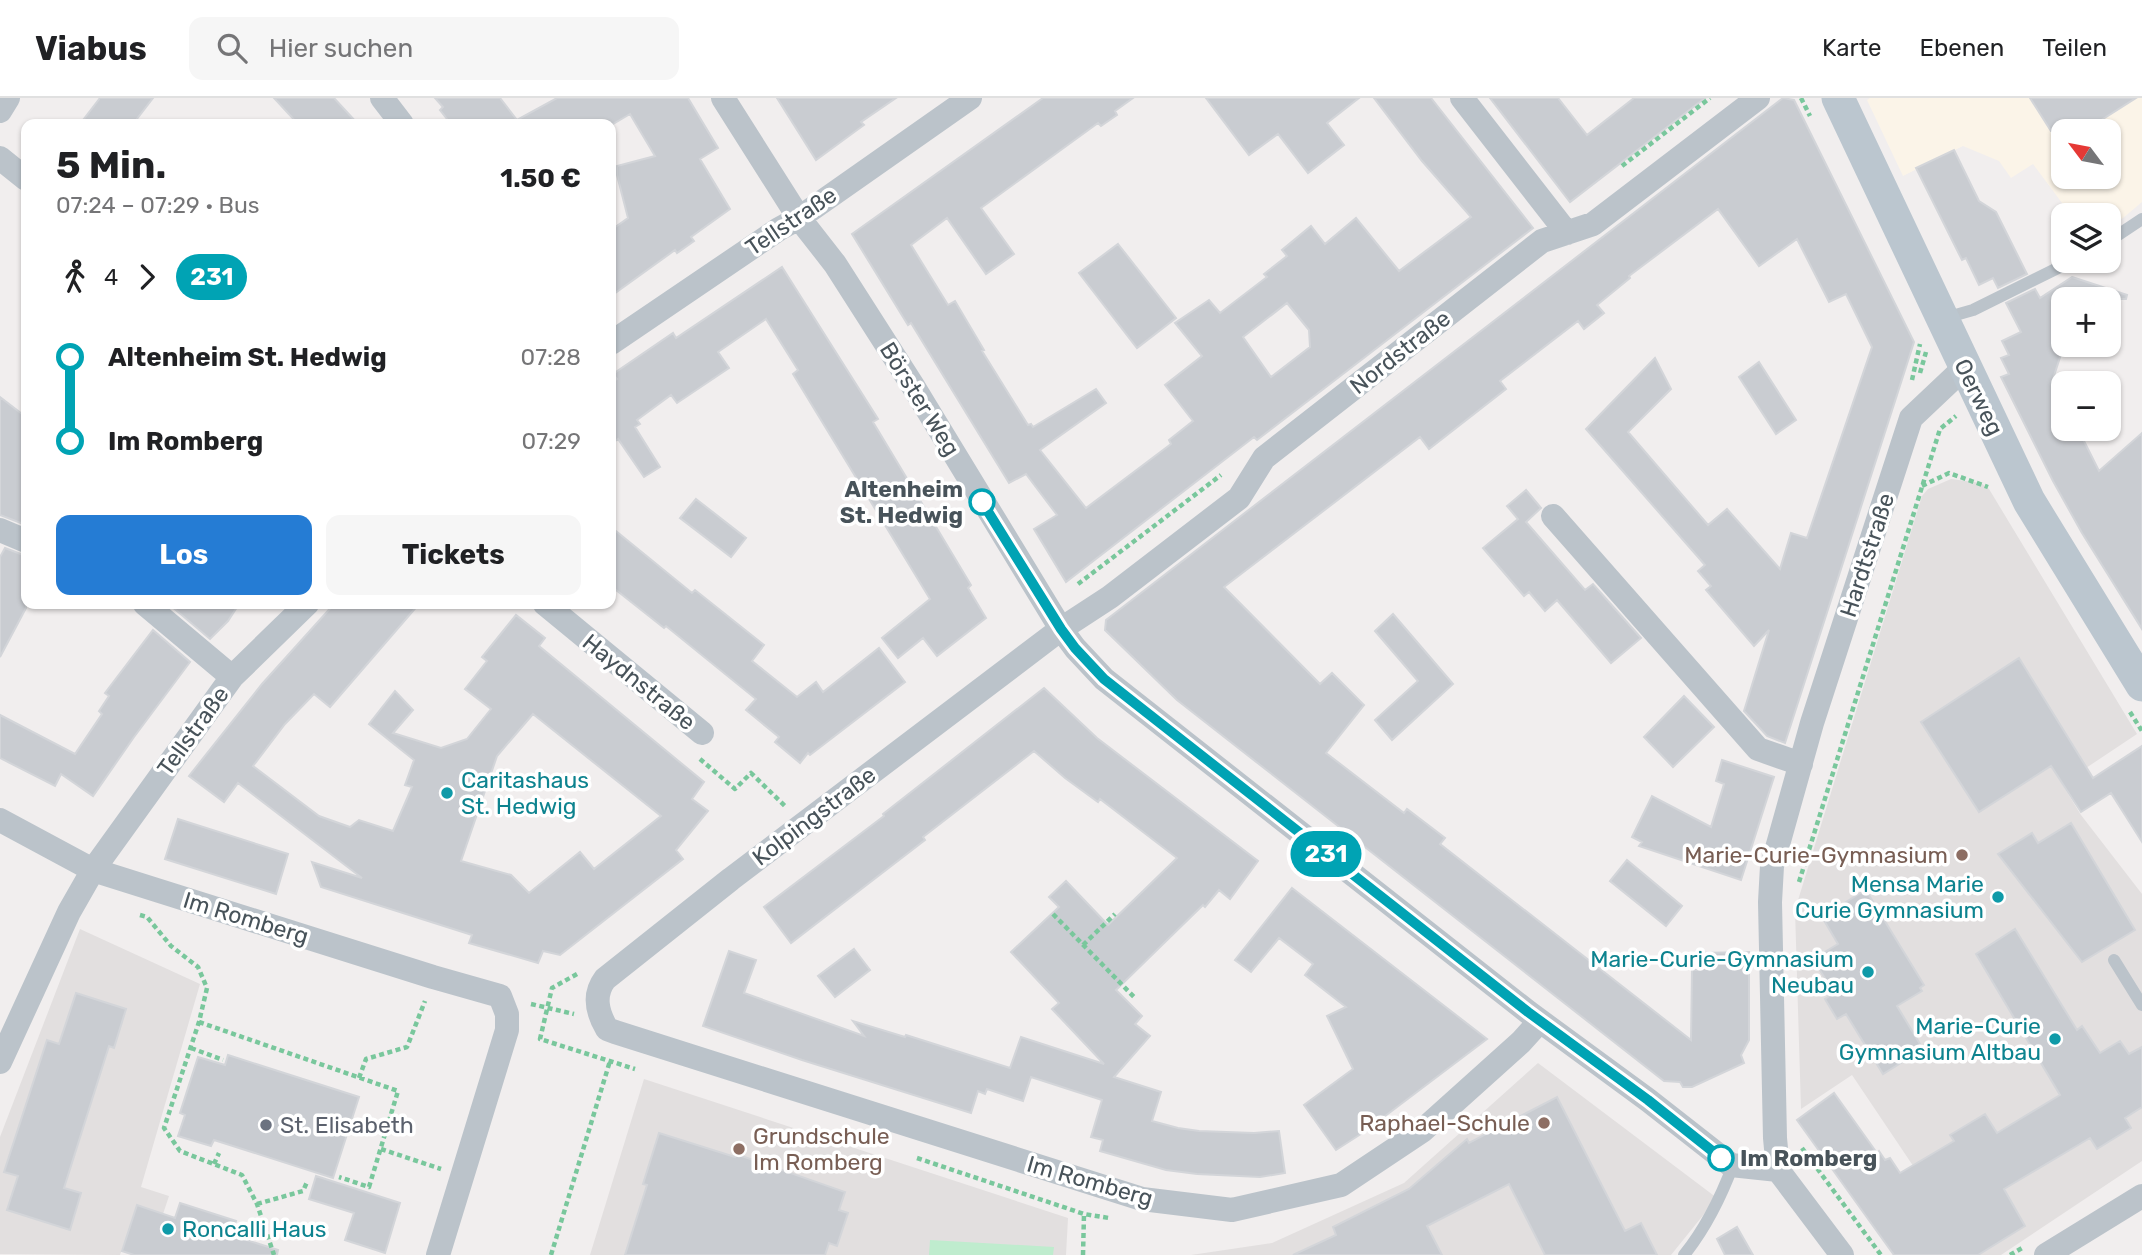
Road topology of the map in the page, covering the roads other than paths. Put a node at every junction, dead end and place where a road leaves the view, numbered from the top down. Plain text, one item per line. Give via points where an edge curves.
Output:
1 (8, 98) edge
2 (382, 98) edge
3 (723, 98) edge
4 (970, 98) edge
5 (1462, 98) edge
6 (1758, 98) edge
7 (1838, 98) edge
8 (0, 111) edge
9 (398, 119) edge
10 (0, 158) edge
11 (21, 175) edge
12 (799, 218) junction
13 (2142, 219) edge
14 (1567, 233) junction
15 (2121, 233) edge
16 (2051, 271) edge
17 (1942, 319) junction
18 (616, 340) edge
19 (1965, 367) junction
20 (1553, 516) dead end
21 (0, 530) edge
22 (21, 539) edge
23 (151, 609) edge
24 (302, 609) edge
25 (551, 609) edge
26 (1061, 629) junction
27 (232, 677) junction
28 (2142, 685) edge
29 (702, 733) road end
30 (1801, 764) junction
31 (0, 820) edge
32 (93, 870) junction
33 (2113, 960) dead end
34 (2142, 1005) edge
35 (602, 1020) joint
36 (1540, 1021) junction
37 (0, 1062) edge
38 (1732, 1165) junction
39 (1778, 1170) junction
40 (2142, 1196) edge
41 (438, 1255) edge
42 (1684, 1255) edge
43 (1842, 1255) edge
44 (2046, 1255) edge

1 - 8 street
2 - 9 street
3 - 12 street, Börster Weg
4 - 12 street, Tellstraße
5 - 14 street
6 - 14 street, Nordstraße via 1593,224
7 - 17 main road, Oerweg
10 - 11 street
12 - 18 street, Tellstraße
12 - 26 street, Börster Weg via 835,264 913,386
13 - 15 lane
14 - 26 street, Nordstraße via 1542,241 1264,458 1239,498
16 - 17 lane via 1973,310
17 - 19 main road, Oerweg
19 - 28 main road, Oerweg via 2029,501
19 - 30 street, Hardtstraße via 1911,418
20 - 30 street via 1758,749
21 - 22 street
23 - 27 street
24 - 27 street, Tellstraße
25 - 29 street, Haydnstraße
26 - 35 street, Kolpingstraße via 605,979 596,1000
26 - 36 street, Börster Weg via 1104,679
27 - 32 street, Tellstraße
30 - 39 street, Hardtstraße via 1772,866
31 - 32 street, Im Romberg
32 - 37 street, Tellstraße
32 - 41 street, Im Romberg via 500,996 508,1030
33 - 34 lane
35 - 36 street, Im Romberg via 607,1028 626,1036 1082,1181 1142,1199 1232,1210 1341,1185 1422,1131
36 - 38 street, Börster Weg
38 - 39 street
38 - 42 lane via 1709,1217
39 - 43 street
40 - 44 street

